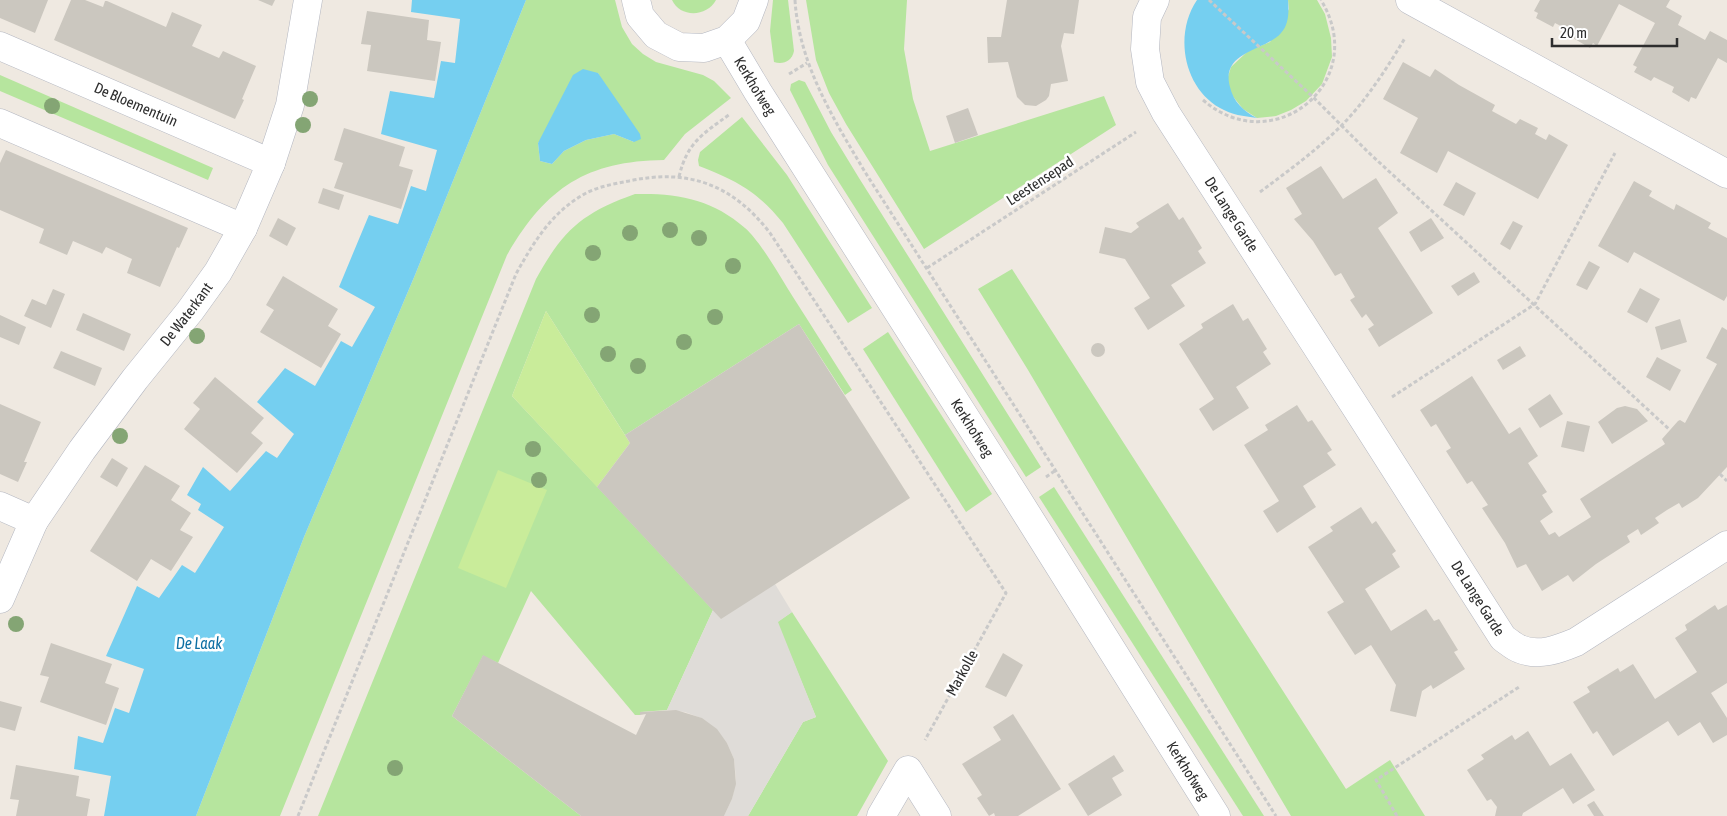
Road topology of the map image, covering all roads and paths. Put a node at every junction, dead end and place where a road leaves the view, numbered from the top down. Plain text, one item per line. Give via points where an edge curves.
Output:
1 (308, 0) edge
2 (636, 0) edge
3 (754, 0) edge
4 (795, 0) edge
5 (1154, 0) edge
6 (1209, 0) edge
7 (1321, 0) edge
8 (1416, 3) edge
9 (727, 40) junction
10 (0, 46) edge
11 (758, 92) junction
12 (1199, 95) dead end
13 (1314, 98) junction
14 (1166, 113) junction
15 (1631, 122) junction
16 (0, 123) edge
17 (1342, 125) junction
18 (271, 163) junction
19 (1727, 174) edge
20 (679, 177) junction
21 (1232, 213) junction
22 (243, 228) junction
23 (926, 268) junction
24 (1535, 304) junction
25 (1362, 416) junction
26 (1670, 430) dead end
27 (1720, 474) dead end
28 (1727, 481) edge
29 (0, 506) edge
30 (34, 521) junction
31 (1727, 545) edge
32 (0, 599) edge
33 (1536, 653) junction
34 (908, 770) junction
35 (298, 816) edge
36 (882, 816) edge
37 (937, 816) edge
38 (1216, 816) edge
39 (1276, 816) edge
40 (1397, 816) edge

1 - 18 street, De Waterkant via 290,104
2 - 9 street via 640,16 656,35 679,47 704,48
3 - 9 street via 746,21
4 - 23 path via 807,63 835,123
5 - 14 street, De Lange Garde via 1147,17 1145,49 1150,82
6 - 13 path
7 - 13 path via 1332,24 1335,46 1328,75
8 - 15 street
8 - 17 path via 1392,59
9 - 11 street, Kerkhofweg
10 - 18 street, De Bloementuin
11 - 20 path via 699,137 683,161
11 - 38 street, Kerkhofweg
12 - 13 path via 1214,110 1256,121 1284,117 1305,107
13 - 17 path
14 - 21 street, De Lange Garde
14 - 23 path, Leestensepad
15 - 19 street
15 - 24 path
16 - 22 street
17 - 21 path
17 - 24 path
18 - 22 street, De Waterkant
20 - 34 path, Markolle via 718,188 756,216 1006,593
20 - 35 path via 640,178 582,195 544,228 530,249 516,274
21 - 25 street, De Lange Garde
22 - 30 street, De Waterkant via 218,272 82,450
23 - 39 path
24 - 25 path
24 - 26 path
25 - 33 street, De Lange Garde via 1503,638 1521,650
27 - 28 path
29 - 30 street
30 - 32 street, De Waterkant
31 - 33 street via 1576,642 1557,650
33 - 40 path via 1530,680 1376,780
34 - 36 street
34 - 37 street

